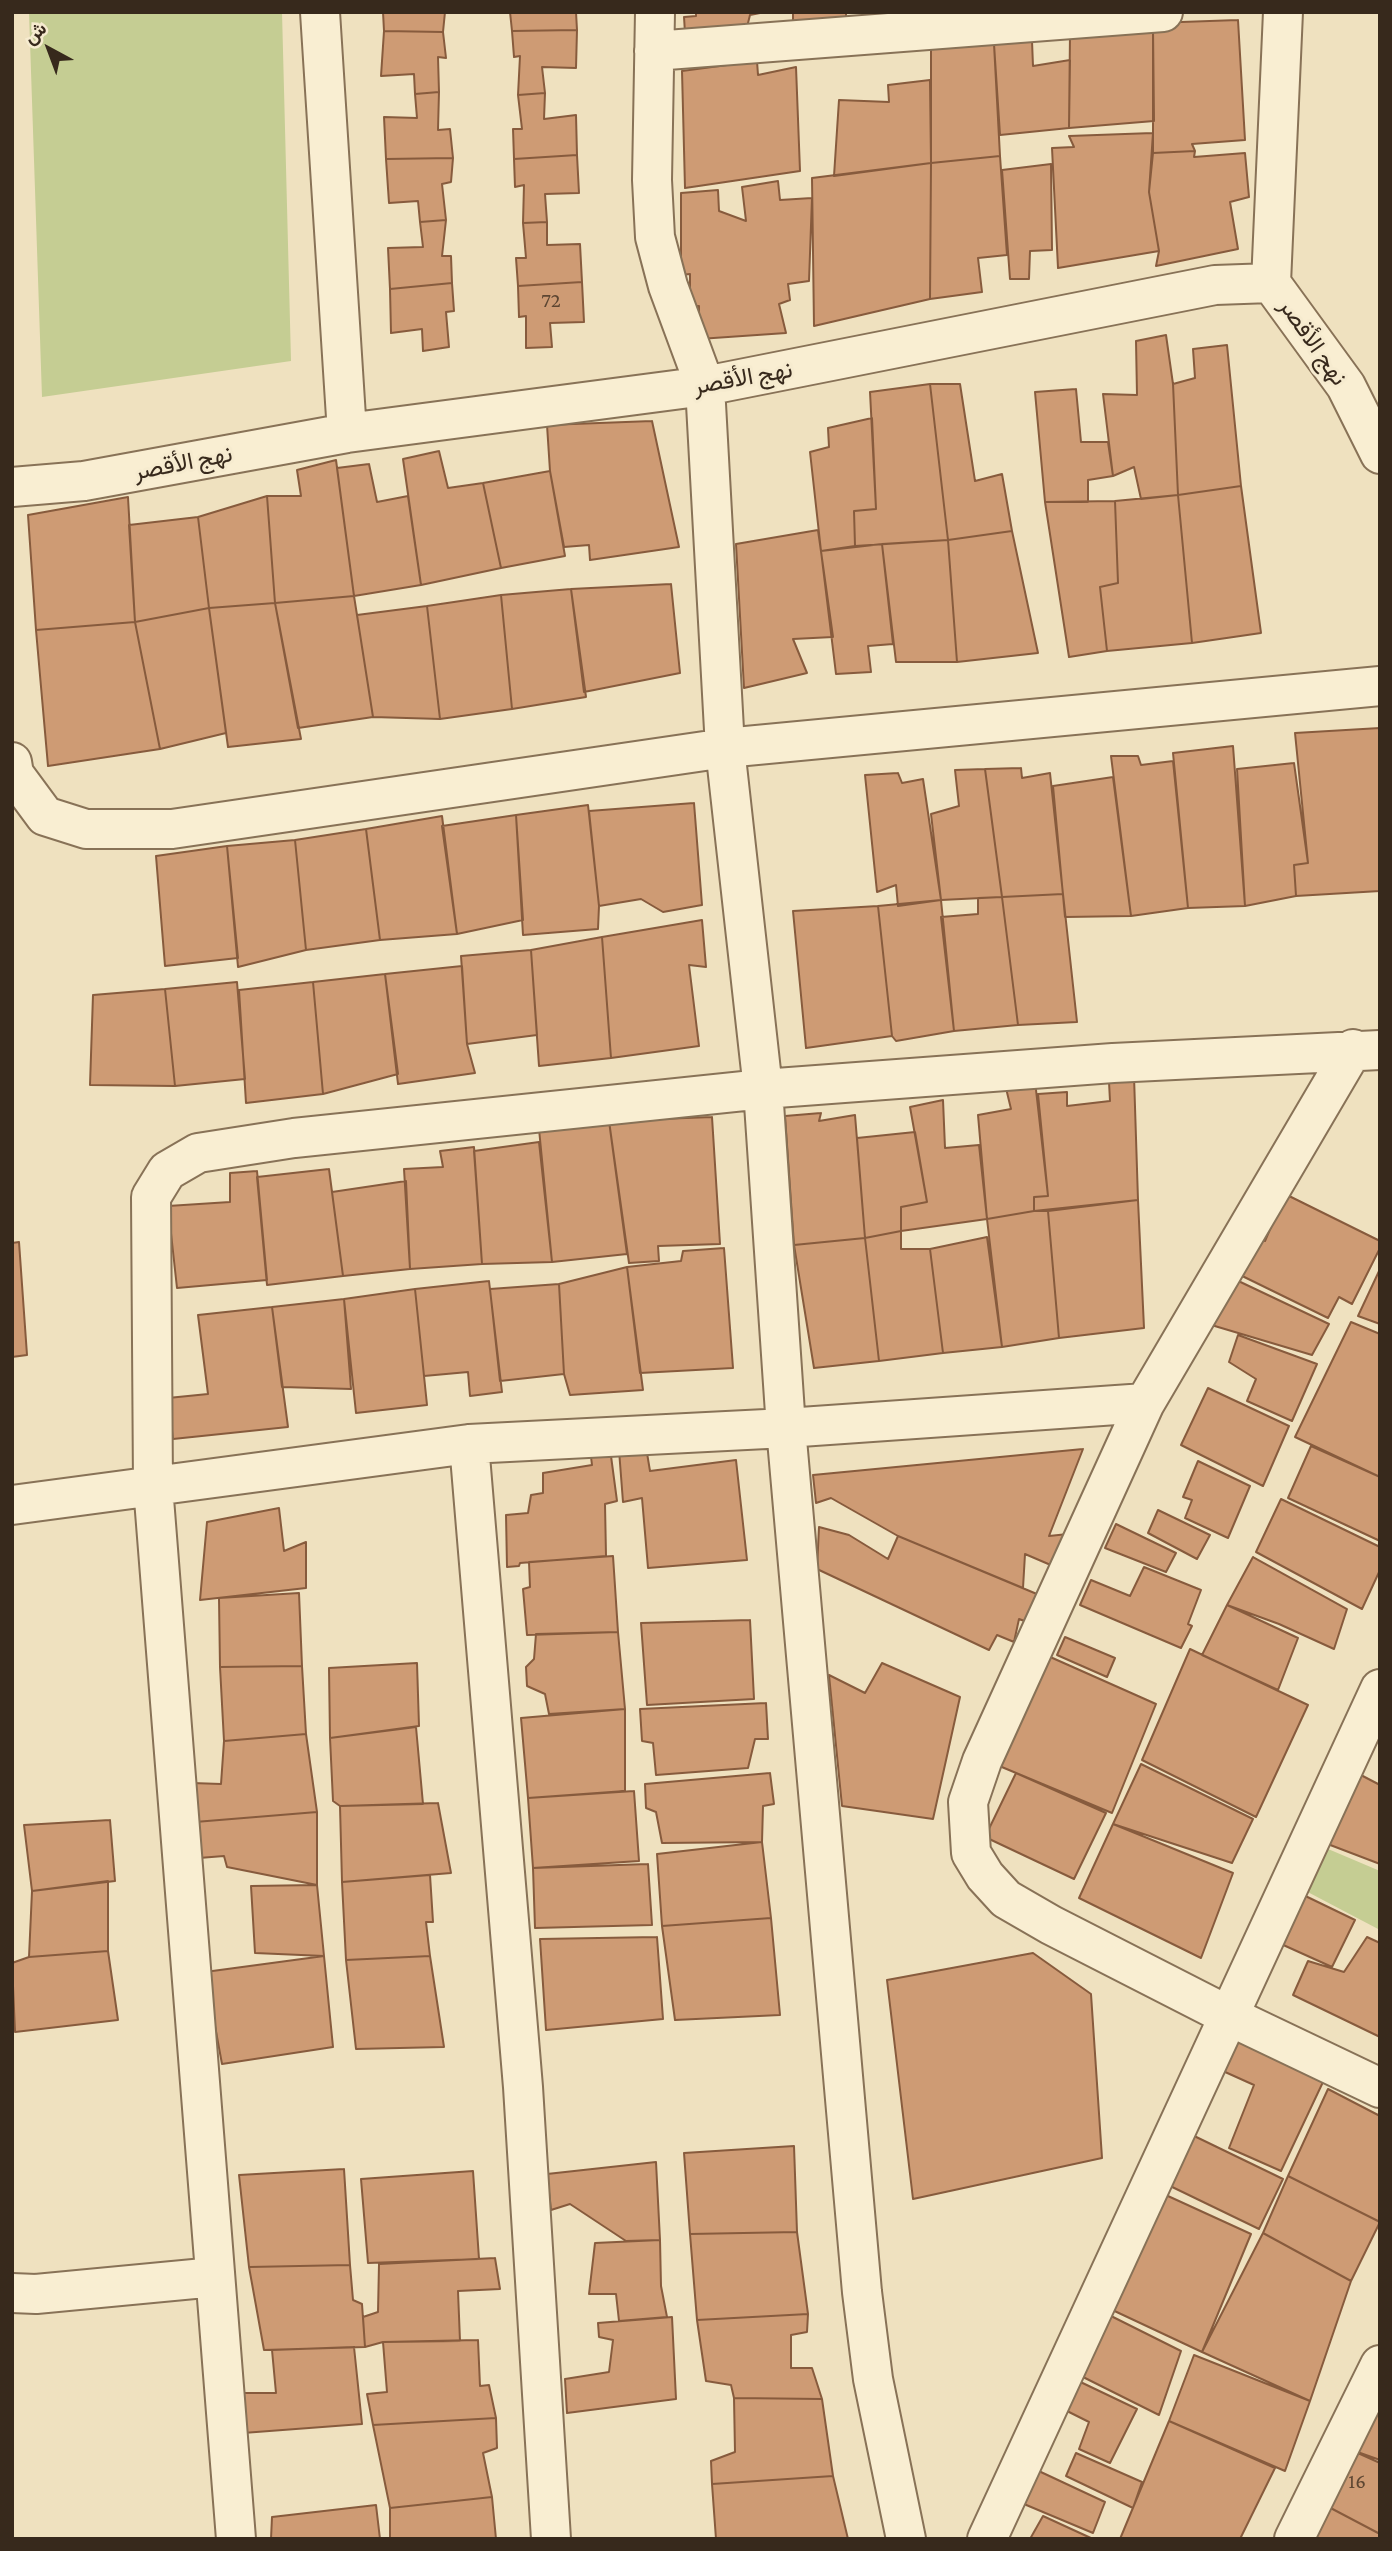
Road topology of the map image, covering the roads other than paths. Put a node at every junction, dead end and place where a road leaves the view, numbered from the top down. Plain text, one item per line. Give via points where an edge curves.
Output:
1 (320, 12) edge
2 (655, 12) edge
3 (1163, 12) edge
4 (1283, 12) edge
5 (654, 51) junction
6 (1271, 283) junction
7 (705, 386) junction
8 (347, 433) junction
9 (1378, 447) edge
10 (12, 487) edge
11 (1380, 686) edge
12 (725, 748) junction
13 (13, 770) edge
14 (1366, 1050) edge
15 (763, 1089) junction
16 (1145, 1403) junction
17 (786, 1428) junction
18 (469, 1444) junction
19 (153, 1486) junction
20 (12, 1505) edge
21 (1380, 1689) edge
22 (1227, 2015) junction
23 (1380, 2088) edge
24 (215, 2277) junction
25 (12, 2293) edge
26 (1380, 2365) edge
27 (236, 2539) edge
28 (551, 2539) edge
29 (906, 2539) edge
30 (988, 2539) edge
31 (1294, 2539) edge

1 - 8 street
2 - 5 street
3 - 5 street
4 - 6 street
5 - 7 street via 655,237
6 - 7 street, نهج الأقصر via 1215,285
6 - 9 street, نهج الأقصر via 1346,386
7 - 8 street, نهج الأقصر
7 - 12 street
8 - 10 street, نهج الأقصر via 84,481
11 - 12 street
12 - 13 street via 172,829 86,829 46,816
12 - 15 street
14 - 15 street
14 - 16 street
15 - 17 street
15 - 19 street via 294,1138 198,1153 167,1171 151,1198
16 - 17 street
16 - 22 street via 982,1761 968,1802 971,1853 1006,1899
17 - 18 street
17 - 29 street via 862,2292 873,2379
18 - 19 street
18 - 28 street via 523,2087
19 - 20 street
19 - 24 street
21 - 22 street
22 - 23 street
22 - 30 street
24 - 25 street
24 - 27 street
26 - 31 street

